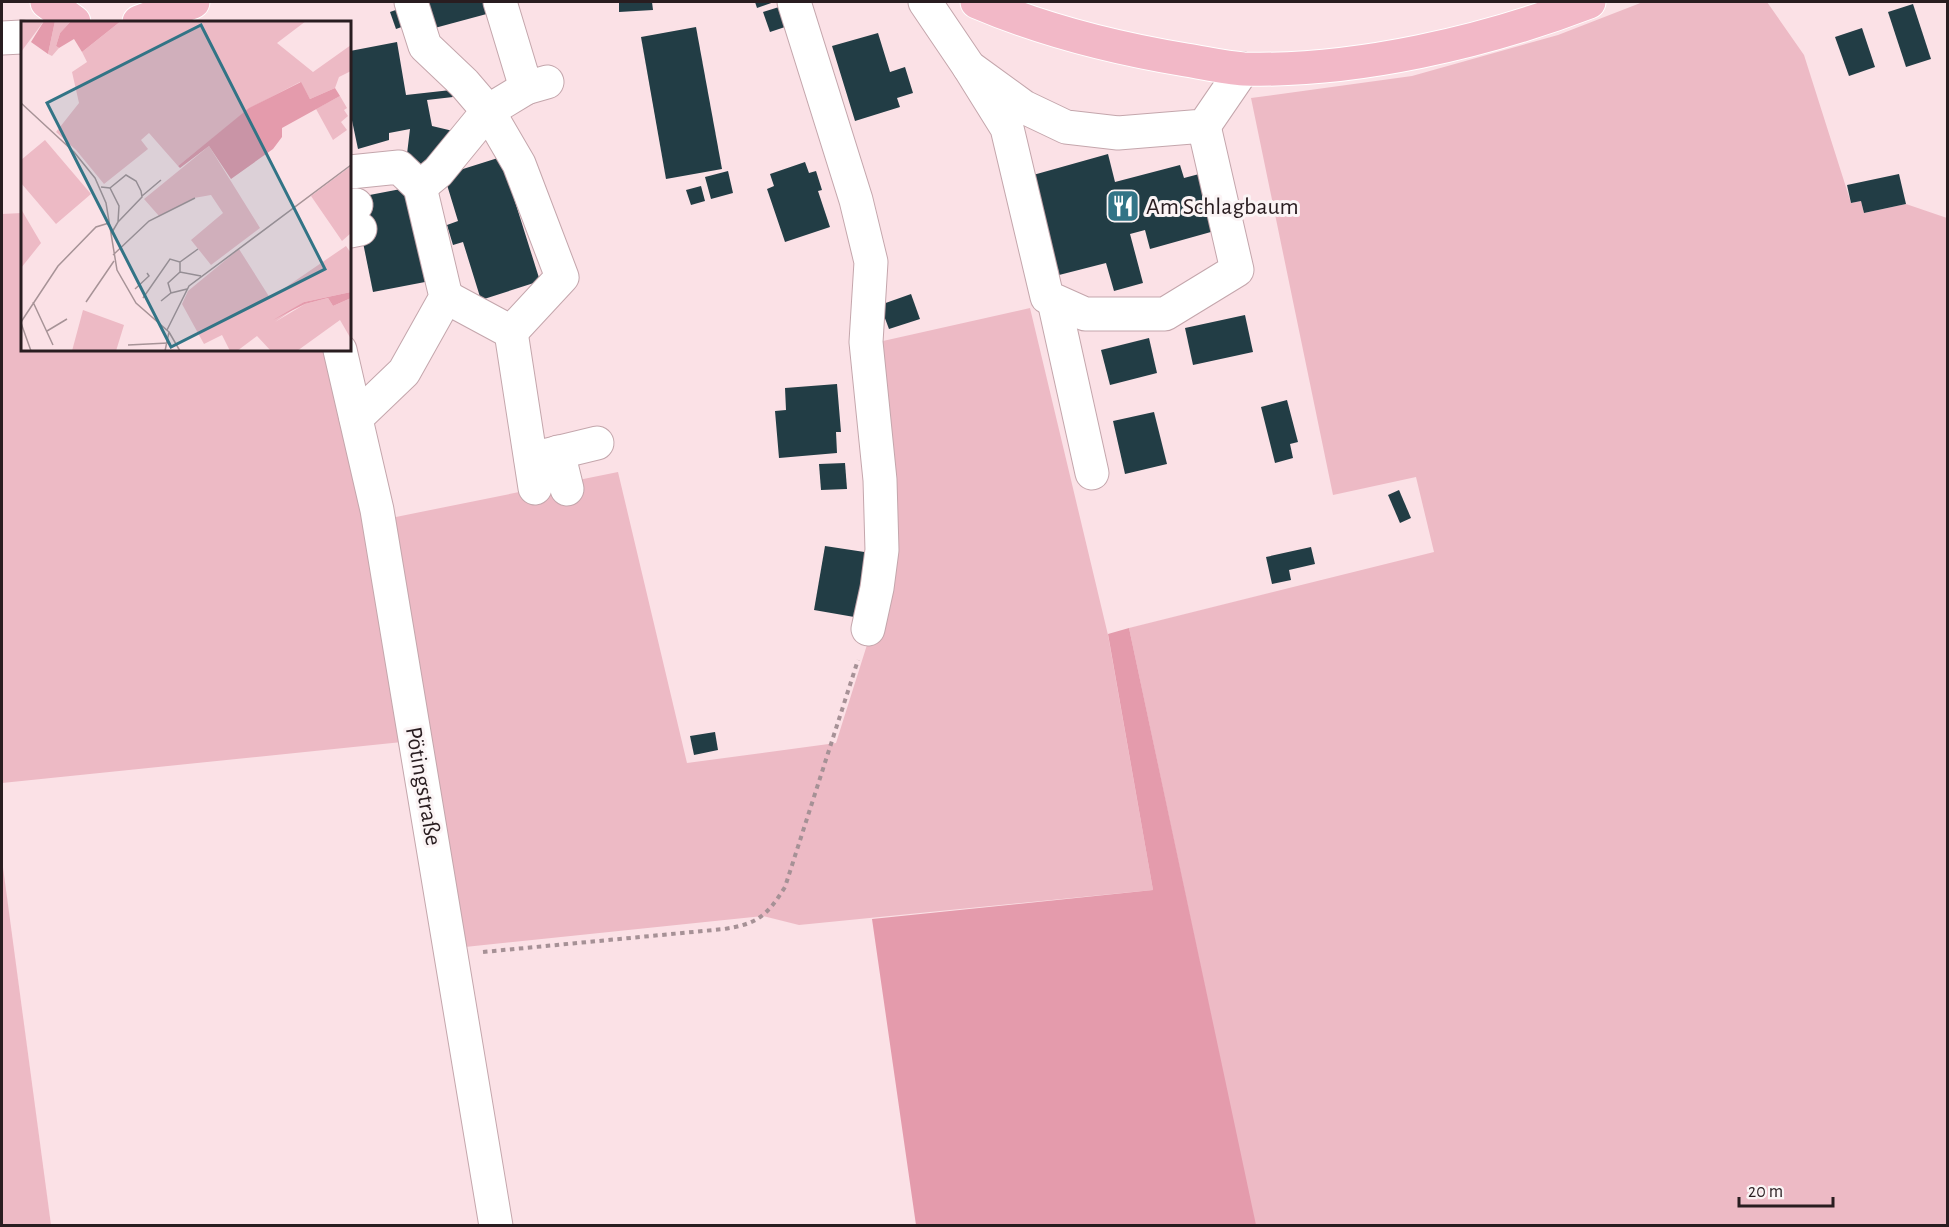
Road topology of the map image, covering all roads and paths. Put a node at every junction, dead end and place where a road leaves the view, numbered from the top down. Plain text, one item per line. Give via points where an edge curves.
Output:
1 (47, 2) edge
2 (193, 2) edge
3 (411, 2) edge
4 (500, 2) edge
5 (794, 2) edge
6 (925, 2) edge
7 (1589, 2) edge
8 (984, 3) edge
9 (73, 21) edge
10 (142, 21) edge
11 (21, 37) edge
12 (2, 38) edge
13 (969, 67) junction
14 (1243, 69) junction
15 (488, 111) junction
16 (1204, 126) junction
17 (351, 172) edge
18 (420, 187) junction
19 (446, 297) junction
20 (1054, 301) junction
21 (511, 332) junction
22 (340, 351) edge
23 (356, 418) junction
24 (597, 443) dead end
25 (1092, 473) dead end
26 (868, 629) joint
27 (452, 955) junction
28 (496, 1226) edge

1 - 9 main road
2 - 10 main road
3 - 15 street via 425,46
4 - 15 street via 537,85
5 - 26 street via 871,262 866,342 880,480 882,550
6 - 13 street
7 - 14 main road via 1413,54
8 - 14 main road via 1057,33 1125,50
11 - 12 street
13 - 16 street via 1024,106 1066,127 1118,133
13 - 20 street via 1006,128 1047,297
14 - 16 street
15 - 18 street via 438,172
15 - 21 street via 519,164 562,277
16 - 20 street via 1237,270 1165,314 1085,314
17 - 18 street via 399,167
18 - 19 street
19 - 21 street
19 - 23 street via 404,372
20 - 25 street
21 - 24 street via 548,472
22 - 23 street, Pötingstraße
23 - 27 street, Pötingstraße via 377,510
26 - 27 path via 784,887 763,916 747,925 724,929
27 - 28 street, Pötingstraße

